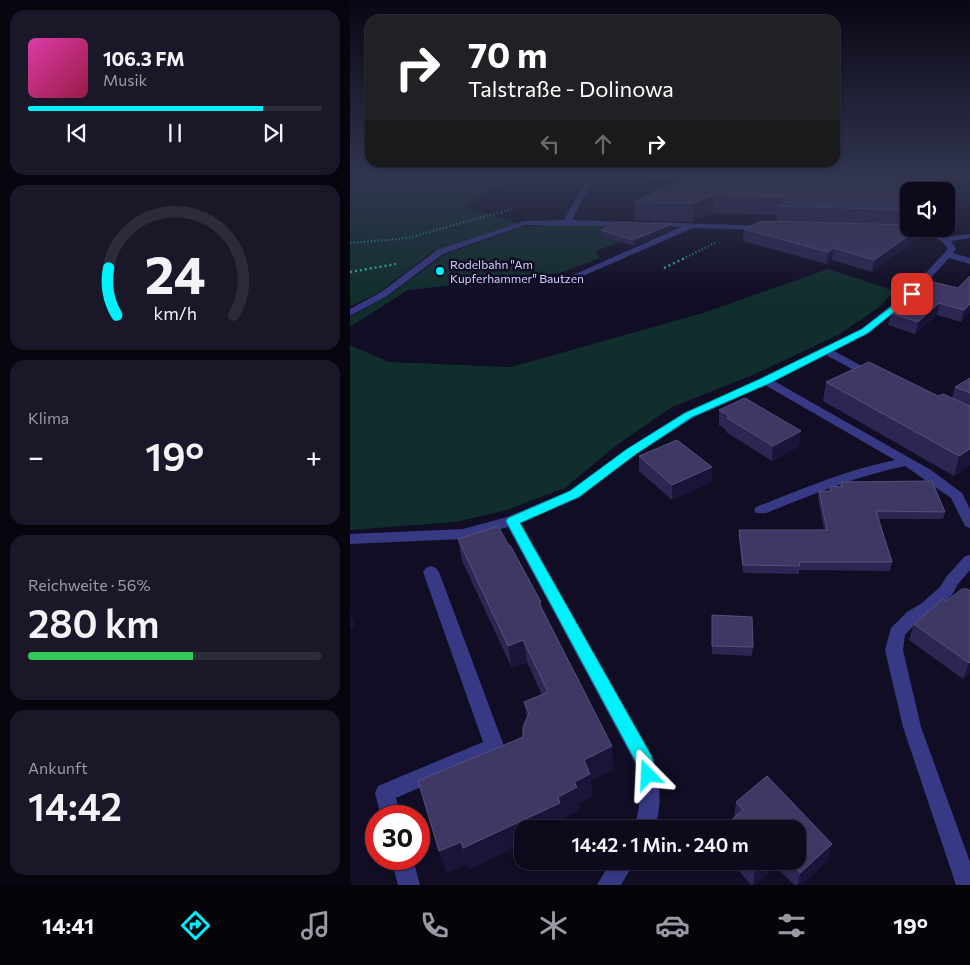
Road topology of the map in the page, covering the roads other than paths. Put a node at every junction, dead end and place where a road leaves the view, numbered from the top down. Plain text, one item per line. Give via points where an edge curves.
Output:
1 (570, 216) edge
2 (567, 222) junction
3 (692, 225) junction
4 (774, 228) edge
5 (898, 232) edge
6 (970, 236) edge
7 (946, 240) junction
8 (949, 255) junction
9 (970, 261) edge
10 (566, 280) dead end
11 (350, 313) edge
12 (826, 351) junction
13 (766, 380) junction
14 (883, 380) edge
15 (907, 462) junction
16 (761, 510) dead end
17 (512, 521) junction
18 (970, 523) edge
19 (350, 540) edge
20 (970, 560) edge
21 (431, 572) dead end
22 (388, 805) edge
23 (648, 820) edge
24 (405, 870) edge
25 (618, 870) edge
26 (409, 885) edge
27 (608, 885) edge
28 (967, 885) edge

1 - 2 street
2 - 3 street
2 - 11 street via 524,224 440,252 384,294
3 - 4 street
3 - 10 street
5 - 7 street via 922,233
6 - 7 street
7 - 8 street via 952,249
8 - 9 street
8 - 12 street via 912,294 865,331
12 - 13 street
12 - 14 street
13 - 15 street
13 - 17 street via 689,415 574,494
15 - 16 street via 836,480
15 - 18 street via 957,496
17 - 19 street via 463,534
17 - 23 street via 644,761 652,789
20 - 28 street via 946,591 896,633 894,650 912,727
21 - 22 street via 494,746 385,793
24 - 26 street
25 - 27 street

